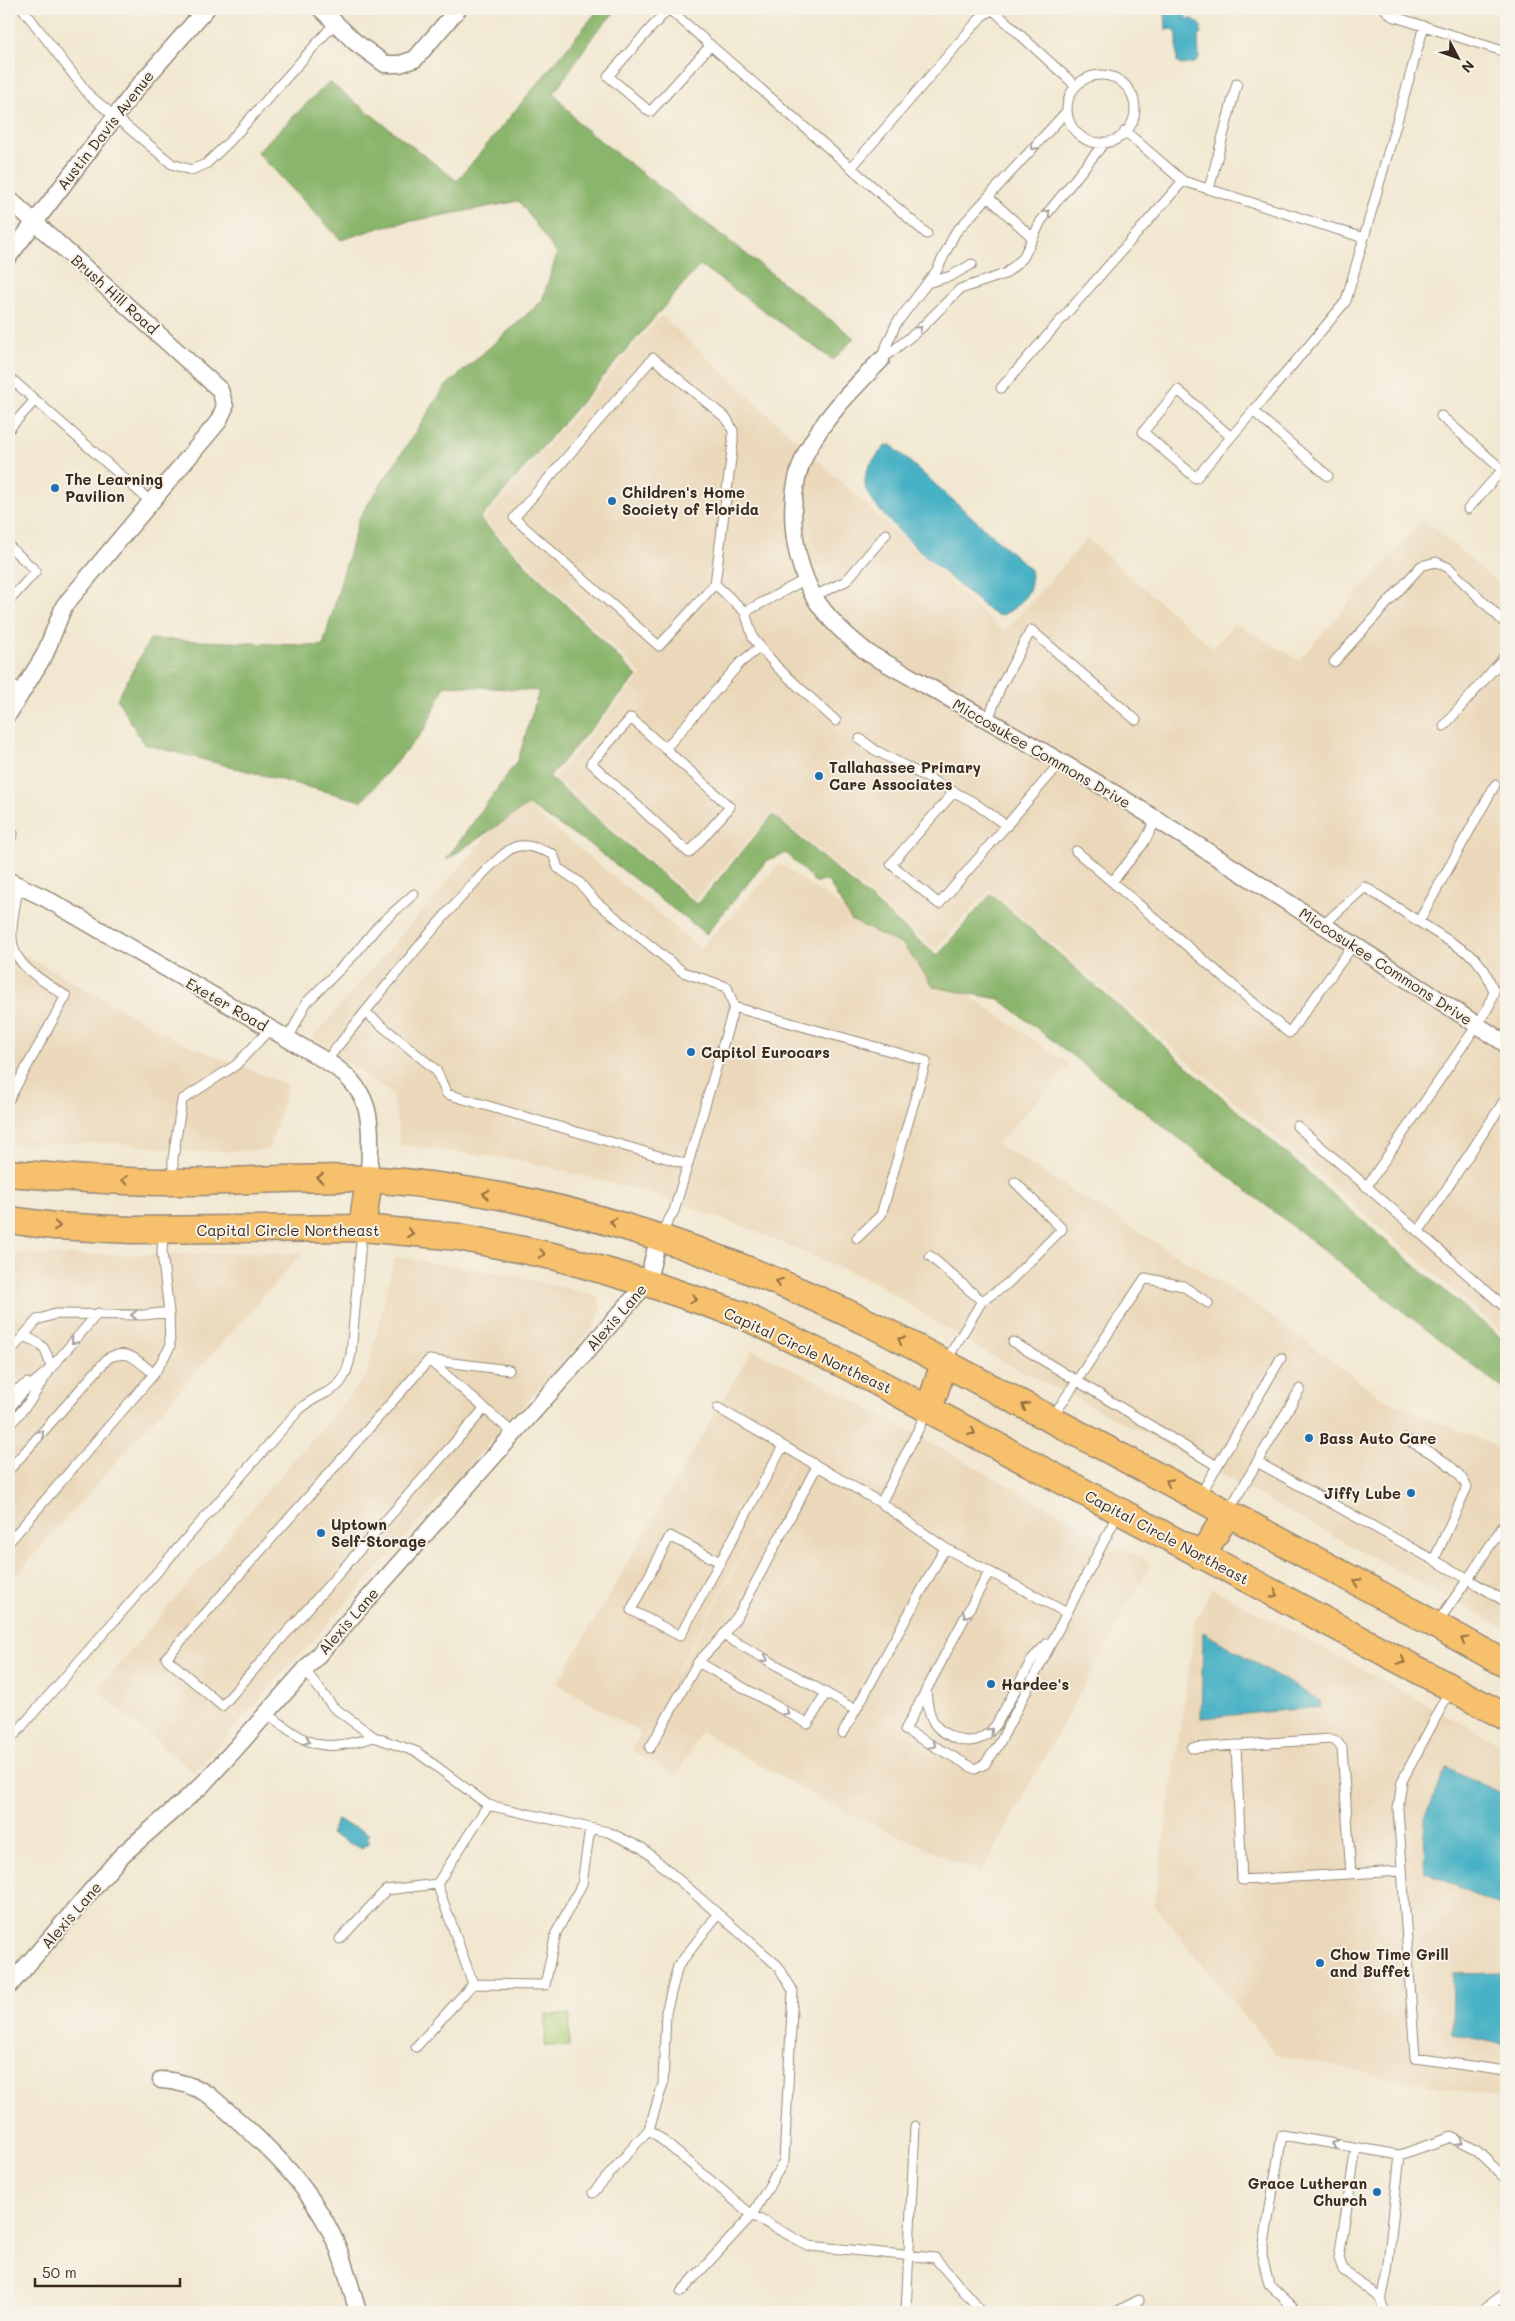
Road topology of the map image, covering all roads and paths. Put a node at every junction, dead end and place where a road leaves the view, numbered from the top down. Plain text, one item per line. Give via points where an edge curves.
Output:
1 (206, 9) edge
2 (321, 9) edge
3 (458, 9) edge
4 (669, 9) edge
5 (992, 9) edge
6 (1385, 9) edge
7 (26, 10) edge
8 (335, 23) junction
9 (1424, 26) junction
10 (711, 45) junction
11 (1506, 52) edge
12 (1237, 83) dead end
13 (1076, 86) junction
14 (1067, 111) junction
15 (114, 116) junction
16 (1126, 130) junction
17 (1105, 142) junction
18 (851, 168) junction
19 (1183, 181) junction
20 (1209, 189) junction
21 (988, 197) junction
22 (9, 199) edge
23 (35, 221) junction
24 (927, 234) dead end
25 (1033, 238) junction
26 (1364, 238) junction
27 (9, 256) edge
28 (972, 264) dead end
29 (927, 283) junction
30 (881, 360) junction
31 (9, 377) edge
32 (1001, 388) dead end
33 (35, 400) junction
34 (1253, 410) junction
35 (1441, 416) dead end
36 (9, 429) edge
37 (1231, 437) junction
38 (1504, 472) edge
39 (1328, 476) dead end
40 (151, 502) junction
41 (1468, 509) dead end
42 (886, 534) dead end
43 (9, 546) edge
44 (806, 579) junction
45 (715, 584) junction
46 (814, 596) junction
47 (9, 601) edge
48 (745, 612) junction
49 (1506, 624) edge
50 (760, 646) junction
51 (1506, 655) edge
52 (1334, 662) dead end
53 (9, 681) edge
54 (22, 693) junction
55 (9, 713) edge
56 (988, 720) junction
57 (1136, 720) dead end
58 (836, 721) dead end
59 (1444, 726) dead end
60 (860, 739) dead end
61 (665, 749) junction
62 (1061, 762) junction
63 (1495, 786) dead end
64 (954, 792) junction
65 (1156, 820) junction
66 (1007, 826) junction
67 (1076, 851) dead end
68 (1112, 882) junction
69 (14, 883) edge
70 (414, 894) dead end
71 (1419, 921) junction
72 (1323, 925) junction
73 (1354, 944) junction
74 (13, 957) edge
75 (734, 1006) junction
76 (365, 1012) junction
77 (1477, 1025) junction
78 (270, 1029) junction
79 (288, 1039) junction
80 (1506, 1044) edge
81 (326, 1061) junction
82 (1506, 1098) edge
83 (9, 1099) edge
84 (1297, 1126) dead end
85 (686, 1164) junction
86 (9, 1173) edge
87 (369, 1179) junction
88 (174, 1181) junction
89 (1015, 1182) dead end
90 (1367, 1186) junction
91 (9, 1220) edge
92 (362, 1228) junction
93 (163, 1230) junction
94 (1419, 1231) junction
95 (659, 1236) junction
96 (857, 1238) dead end
97 (930, 1256) dead end
98 (647, 1283) junction
99 (982, 1301) junction
100 (1208, 1303) dead end
101 (1506, 1308) edge
102 (169, 1312) junction
103 (98, 1314) junction
104 (24, 1336) junction
105 (1013, 1342) dead end
106 (9, 1353) edge
107 (1281, 1358) dead end
108 (429, 1360) junction
109 (944, 1363) junction
110 (50, 1368) junction
111 (508, 1370) dead end
112 (154, 1374) junction
113 (1077, 1380) junction
114 (1300, 1389) dead end
115 (9, 1395) edge
116 (485, 1408) junction
117 (718, 1408) dead end
118 (9, 1409) edge
119 (929, 1409) junction
120 (1051, 1419) junction
121 (9, 1426) edge
122 (513, 1433) junction
123 (1406, 1439) dead end
124 (783, 1446) junction
125 (1257, 1462) junction
126 (817, 1466) junction
127 (1217, 1466) junction
128 (9, 1470) edge
129 (1198, 1498) junction
130 (881, 1503) junction
131 (1119, 1512) junction
132 (1228, 1513) junction
133 (1506, 1527) edge
134 (9, 1542) edge
135 (945, 1548) junction
136 (1201, 1556) junction
137 (1434, 1560) junction
138 (720, 1562) junction
139 (989, 1572) junction
140 (1468, 1578) junction
141 (1506, 1602) edge
142 (1067, 1613) junction
143 (1436, 1625) junction
144 (723, 1635) junction
145 (1054, 1638) junction
146 (698, 1662) junction
147 (1506, 1664) edge
148 (305, 1670) junction
149 (1452, 1688) junction
150 (926, 1689) junction
151 (826, 1693) junction
152 (856, 1710) junction
153 (267, 1713) junction
154 (1506, 1717) edge
155 (843, 1733) dead end
156 (374, 1737) junction
157 (9, 1741) edge
158 (1236, 1745) junction
159 (650, 1748) dead end
160 (1192, 1748) dead end
161 (488, 1805) junction
162 (590, 1828) junction
163 (1402, 1871) junction
164 (1351, 1874) junction
165 (437, 1884) junction
166 (718, 1914) junction
167 (340, 1939) dead end
168 (473, 1984) junction
169 (9, 1986) edge
170 (416, 2047) dead end
171 (1506, 2071) edge
172 (161, 2080) dead end
173 (915, 2126) dead end
174 (649, 2129) junction
175 (1356, 2148) junction
176 (1400, 2155) junction
177 (1506, 2179) edge
178 (593, 2193) dead end
179 (752, 2215) junction
180 (908, 2254) junction
181 (681, 2292) dead end
182 (1506, 2293) edge
183 (1381, 2299) junction
184 (1139, 2300) dead end
185 (358, 2312) edge
186 (906, 2312) edge
187 (982, 2312) edge
188 (1116, 2312) edge
189 (1298, 2312) edge
190 (1384, 2312) edge
191 (1480, 2312) edge

1 - 15 street, Austin Davis Avenue
2 - 8 street
3 - 8 street via 415,59 400,64 385,64
4 - 10 lane
4 - 10 lane via 608,76 650,112
5 - 13 lane
5 - 18 lane via 982,16
6 - 9 lane via 1392,16
7 - 15 lane via 89,95
8 - 15 lane via 206,164 191,170 172,164
9 - 11 lane
9 - 26 lane
10 - 18 lane
12 - 20 lane
13 - 14 lane via 1068,99
13 - 16 lane via 1091,76 1102,75 1124,83 1134,104 1134,116
14 - 17 lane via 1077,133 1087,139
14 -> 21 lane
15 - 23 street, Austin Davis Avenue
16 - 17 lane
16 - 19 lane
25 -> 17 lane via 1041,221
18 - 24 lane
19 - 20 lane
19 - 32 lane
20 - 26 lane
21 - 25 lane
21 - 29 lane via 955,234
22 - 23 street, Brush Hill Road
23 - 27 street, Austin Davis Avenue
23 - 40 street, Brush Hill Road via 220,390 225,407 218,422
30 -> 25 lane via 919,330 960,289 1005,274 1023,258
26 - 34 lane via 1346,302
28 - 29 lane via 952,276
29 - 30 lane via 896,324
30 - 44 street, Miccosukee Commons Drive via 844,398 806,452 796,486 793,514 798,552
31 - 33 lane
33 - 36 lane
33 - 40 lane
34 - 37 lane
34 - 39 lane
35 - 38 lane
37 - 37 lane via 1178,390 1143,432 1196,478
38 - 41 lane
40 - 54 street via 64,606 45,654
42 - 46 lane via 846,581
43 - 47 lane via 36,571
44 - 46 street, Miccosukee Commons Drive
44 - 48 lane
45 - 45 lane via 659,646 514,518 652,358 727,419 732,431
45 - 48 lane
46 - 56 street, Miccosukee Commons Drive via 845,635 868,653
48 - 50 lane
49 - 52 lane via 1449,568 1436,562 1421,566
50 - 58 lane via 777,667
50 - 61 lane via 740,663
51 - 59 lane
53 - 54 lane
54 - 55 street
56 - 57 lane via 1000,688 1031,630
56 - 62 street, Miccosukee Commons Drive
60 - 64 lane
61 - 61 lane via 730,807 689,852 591,763 630,718
62 - 65 street, Miccosukee Commons Drive
62 - 66 lane
63 - 71 lane
64 - 66 lane
64 - 66 lane via 891,864 938,904
65 - 68 lane via 1143,844
65 - 72 street, Miccosukee Commons Drive
67 - 68 lane
68 - 73 lane via 1289,1033
69 - 74 lane via 10,938
69 - 78 street, Exeter Road
70 - 79 lane via 378,926 306,1003
71 - 72 lane via 1365,887
71 - 77 lane via 1474,957 1485,972 1494,990
72 - 73 street, Miccosukee Commons Drive
73 - 77 street, Miccosukee Commons Drive
74 - 83 lane via 32,975 66,996
75 - 76 lane via 727,988 683,972 594,900 579,882 558,868 553,854 531,847 515,847 488,868
75 - 85 lane
75 - 96 lane via 926,1061 881,1215
76 - 81 lane
76 - 85 lane via 436,1070 447,1094
77 - 80 street, Miccosukee Commons Drive
77 - 90 lane
78 - 79 street, Exeter Road
78 - 88 lane via 236,1065 182,1100 173,1158
79 - 81 street, Exeter Road
81 - 87 street, Exeter Road via 352,1080 365,1099 370,1124
82 - 94 lane
84 - 90 lane
85 - 95 lane via 674,1211
88 -> 86 main road via 87,1180
87 -> 88 main road
87 - 92 main road
95 -> 87 main road via 568,1211 479,1193
89 - 99 lane via 1062,1229 1007,1284
90 - 94 lane
91 -> 93 main road, Capital Circle Northeast via 56,1226
92 - 93 main road, Capital Circle Northeast
92 -> 98 main road, Capital Circle Northeast via 459,1238 557,1258
92 - 157 lane via 351,1354 347,1374 340,1385 331,1392 320,1394 298,1411
93 - 102 lane via 162,1253
94 - 101 lane
95 - 98 street, Alexis Lane
109 -> 95 main road via 807,1293
97 - 99 lane
98 -> 119 main road, Capital Circle Northeast via 742,1315
98 - 122 street, Alexis Lane
99 - 109 lane
100 - 113 lane via 1183,1286 1145,1278
102 -> 103 lane via 144,1316
102 - 112 lane via 170,1346
103 - 104 lane via 56,1314 37,1320
103 -> 110 lane
104 - 106 lane
104 - 110 lane via 46,1349
105 - 113 lane
107 - 127 lane
108 - 111 lane
108 - 116 lane
108 - 116 lane via 166,1658 222,1706
109 - 119 main road
120 -> 109 main road
110 - 115 lane
110 - 118 lane via 22,1392
110 - 121 lane via 30,1401
128 -> 112 lane via 108,1358 118,1353 130,1355
112 - 134 lane
113 - 120 lane
113 - 127 lane
114 - 125 lane
116 - 122 lane
117 - 124 lane
119 - 130 lane
119 -> 131 main road, Capital Circle Northeast
129 -> 120 main road
122 - 148 street, Alexis Lane
123 - 137 lane via 1453,1467 1467,1487
124 - 126 lane
124 - 138 lane
125 - 132 lane
125 - 137 lane
126 - 130 lane
126 - 144 lane via 739,1614
127 - 129 lane
129 - 132 main road
130 - 135 lane
131 - 136 main road, Capital Circle Northeast
131 - 142 lane
132 - 136 main road
143 -> 132 main road
133 - 140 lane
135 - 139 lane
135 - 152 lane
136 -> 149 main road, Capital Circle Northeast
137 - 140 lane
138 - 138 lane via 680,1636 631,1610 670,1536
139 - 142 lane
139 -> 150 lane
140 - 141 lane
140 - 143 lane
142 - 145 lane
147 -> 143 main road
144 - 146 lane
144 -> 151 lane
150 -> 145 lane via 928,1711 935,1725 965,1742 979,1741 996,1725 1033,1658
150 -> 145 lane via 905,1730 975,1769 985,1764 998,1746
146 -> 151 lane via 808,1724
146 - 159 lane
148 - 153 street, Alexis Lane
148 - 156 lane via 333,1708
149 - 154 main road, Capital Circle Northeast
149 - 163 lane via 1402,1781 1398,1808
151 - 152 lane
152 - 155 lane
153 -> 156 lane via 306,1741 320,1746 342,1746
153 - 169 street, Alexis Lane via 201,1786 122,1855
156 - 161 lane via 417,1752
158 - 160 lane
158 - 164 lane via 1336,1741 1342,1748
158 - 164 lane via 1242,1880
161 - 162 lane
161 - 165 lane
162 - 166 lane via 608,1832 642,1848
162 - 168 lane via 582,1884 556,1933 545,1985
163 - 164 lane
163 - 171 lane via 1415,2058
165 - 167 lane via 386,1890
165 - 168 lane
166 - 174 lane via 678,1966 666,2012 663,2084
166 - 179 lane via 778,1966 793,1991 784,2161
168 - 170 lane
172 - 185 street via 178,2081 209,2095 284,2162 307,2191 337,2245
173 - 180 lane
174 - 178 lane
174 - 179 lane
175 - 176 lane
175 - 183 lane via 1339,2258 1343,2270
175 -> 189 lane via 1282,2134 1262,2256 1269,2284
176 -> 177 lane via 1451,2137 1476,2150
176 - 183 lane
179 - 180 lane via 808,2246
179 - 181 lane
180 - 186 lane
180 - 187 lane via 935,2258
182 - 191 lane
183 - 190 lane
184 - 188 lane

